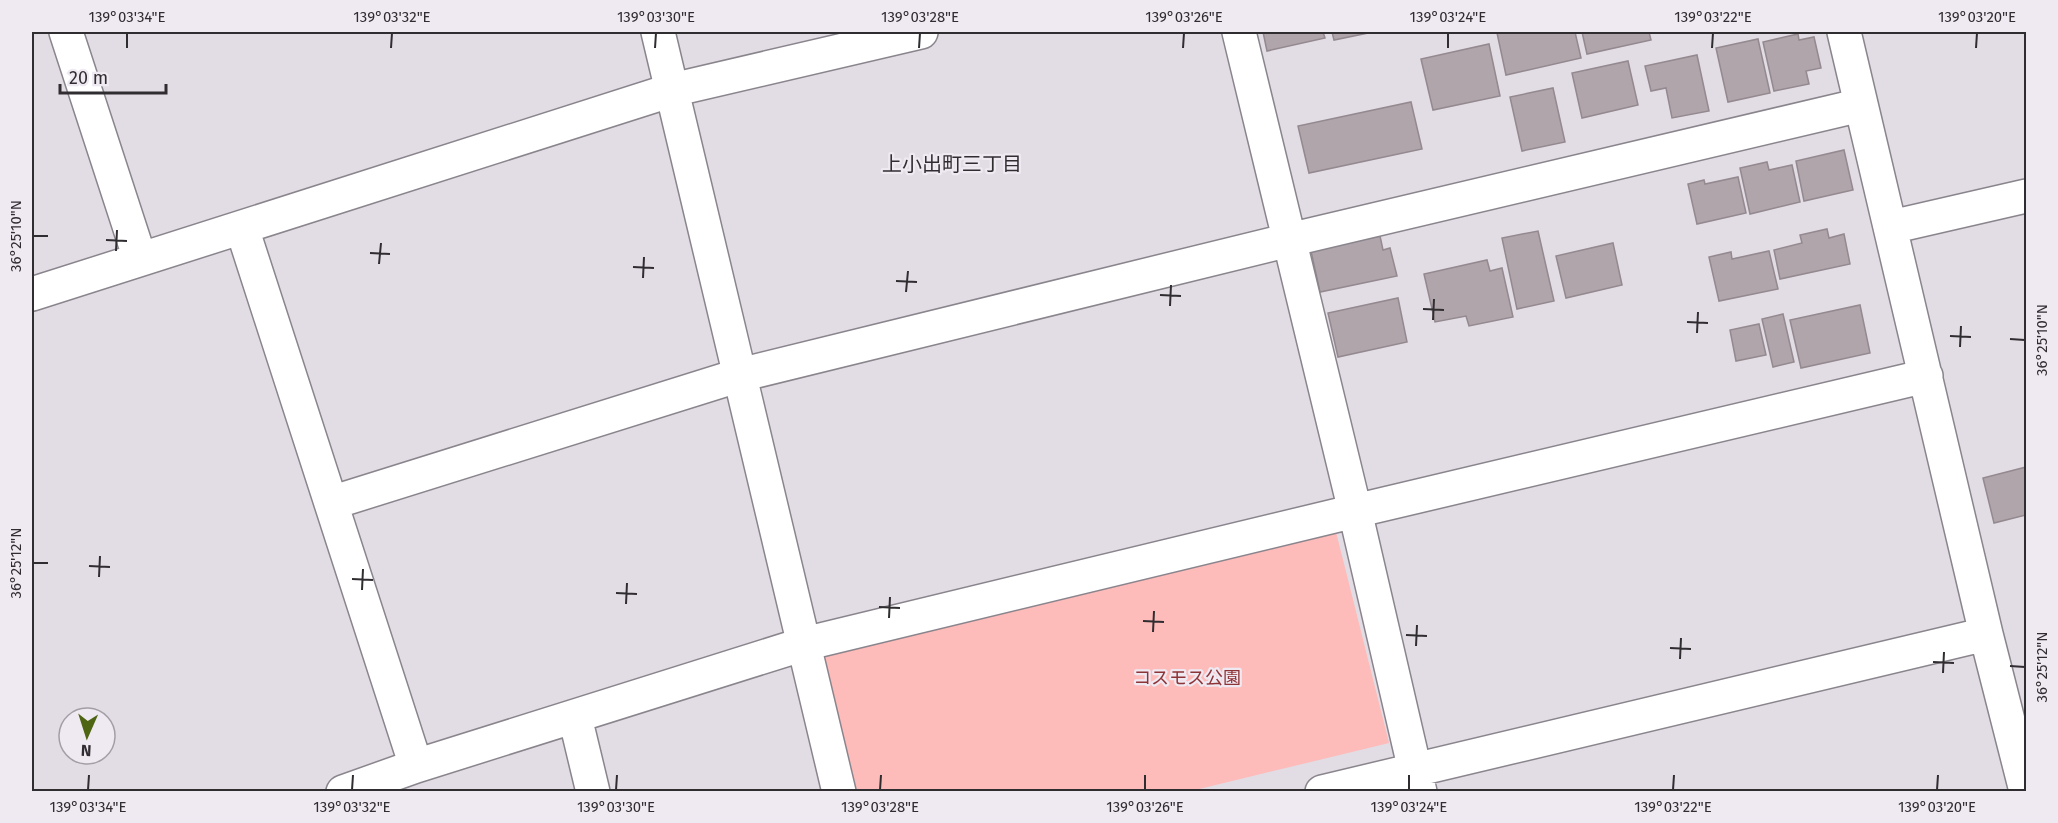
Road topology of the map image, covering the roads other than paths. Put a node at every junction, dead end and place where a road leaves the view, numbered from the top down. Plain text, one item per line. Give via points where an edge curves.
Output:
1 (66, 32) edge
2 (658, 32) edge
3 (921, 32) edge
4 (1239, 32) edge
5 (1844, 32) edge
6 (672, 90) junction
7 (1861, 105) junction
8 (2026, 196) edge
9 (242, 228) junction
10 (1891, 228) junction
11 (1289, 240) junction
12 (140, 259) junction
13 (32, 294) edge
14 (740, 375) junction
15 (1926, 376) junction
16 (331, 504) junction
17 (1355, 511) junction
18 (1986, 634) junction
19 (804, 644) junction
20 (575, 717) junction
21 (416, 766) junction
22 (2025, 774) edge
23 (1418, 780) edge
24 (343, 792) edge
25 (593, 792) edge
26 (839, 792) edge
27 (1322, 792) edge

1 - 12 street
2 - 6 street
3 - 6 street
4 - 11 street
5 - 7 street
6 - 9 street
6 - 14 street
7 - 10 street
7 - 11 street
8 - 10 street
9 - 12 street
9 - 16 street
10 - 15 street
11 - 14 street
11 - 17 street
12 - 13 street
14 - 16 street
14 - 19 street
15 - 17 street
15 - 18 street
16 - 21 street
17 - 19 street
17 - 23 street
18 - 22 street
18 - 23 street
19 - 20 street
19 - 26 street
20 - 21 street
20 - 25 street
21 - 24 street
23 - 27 street

